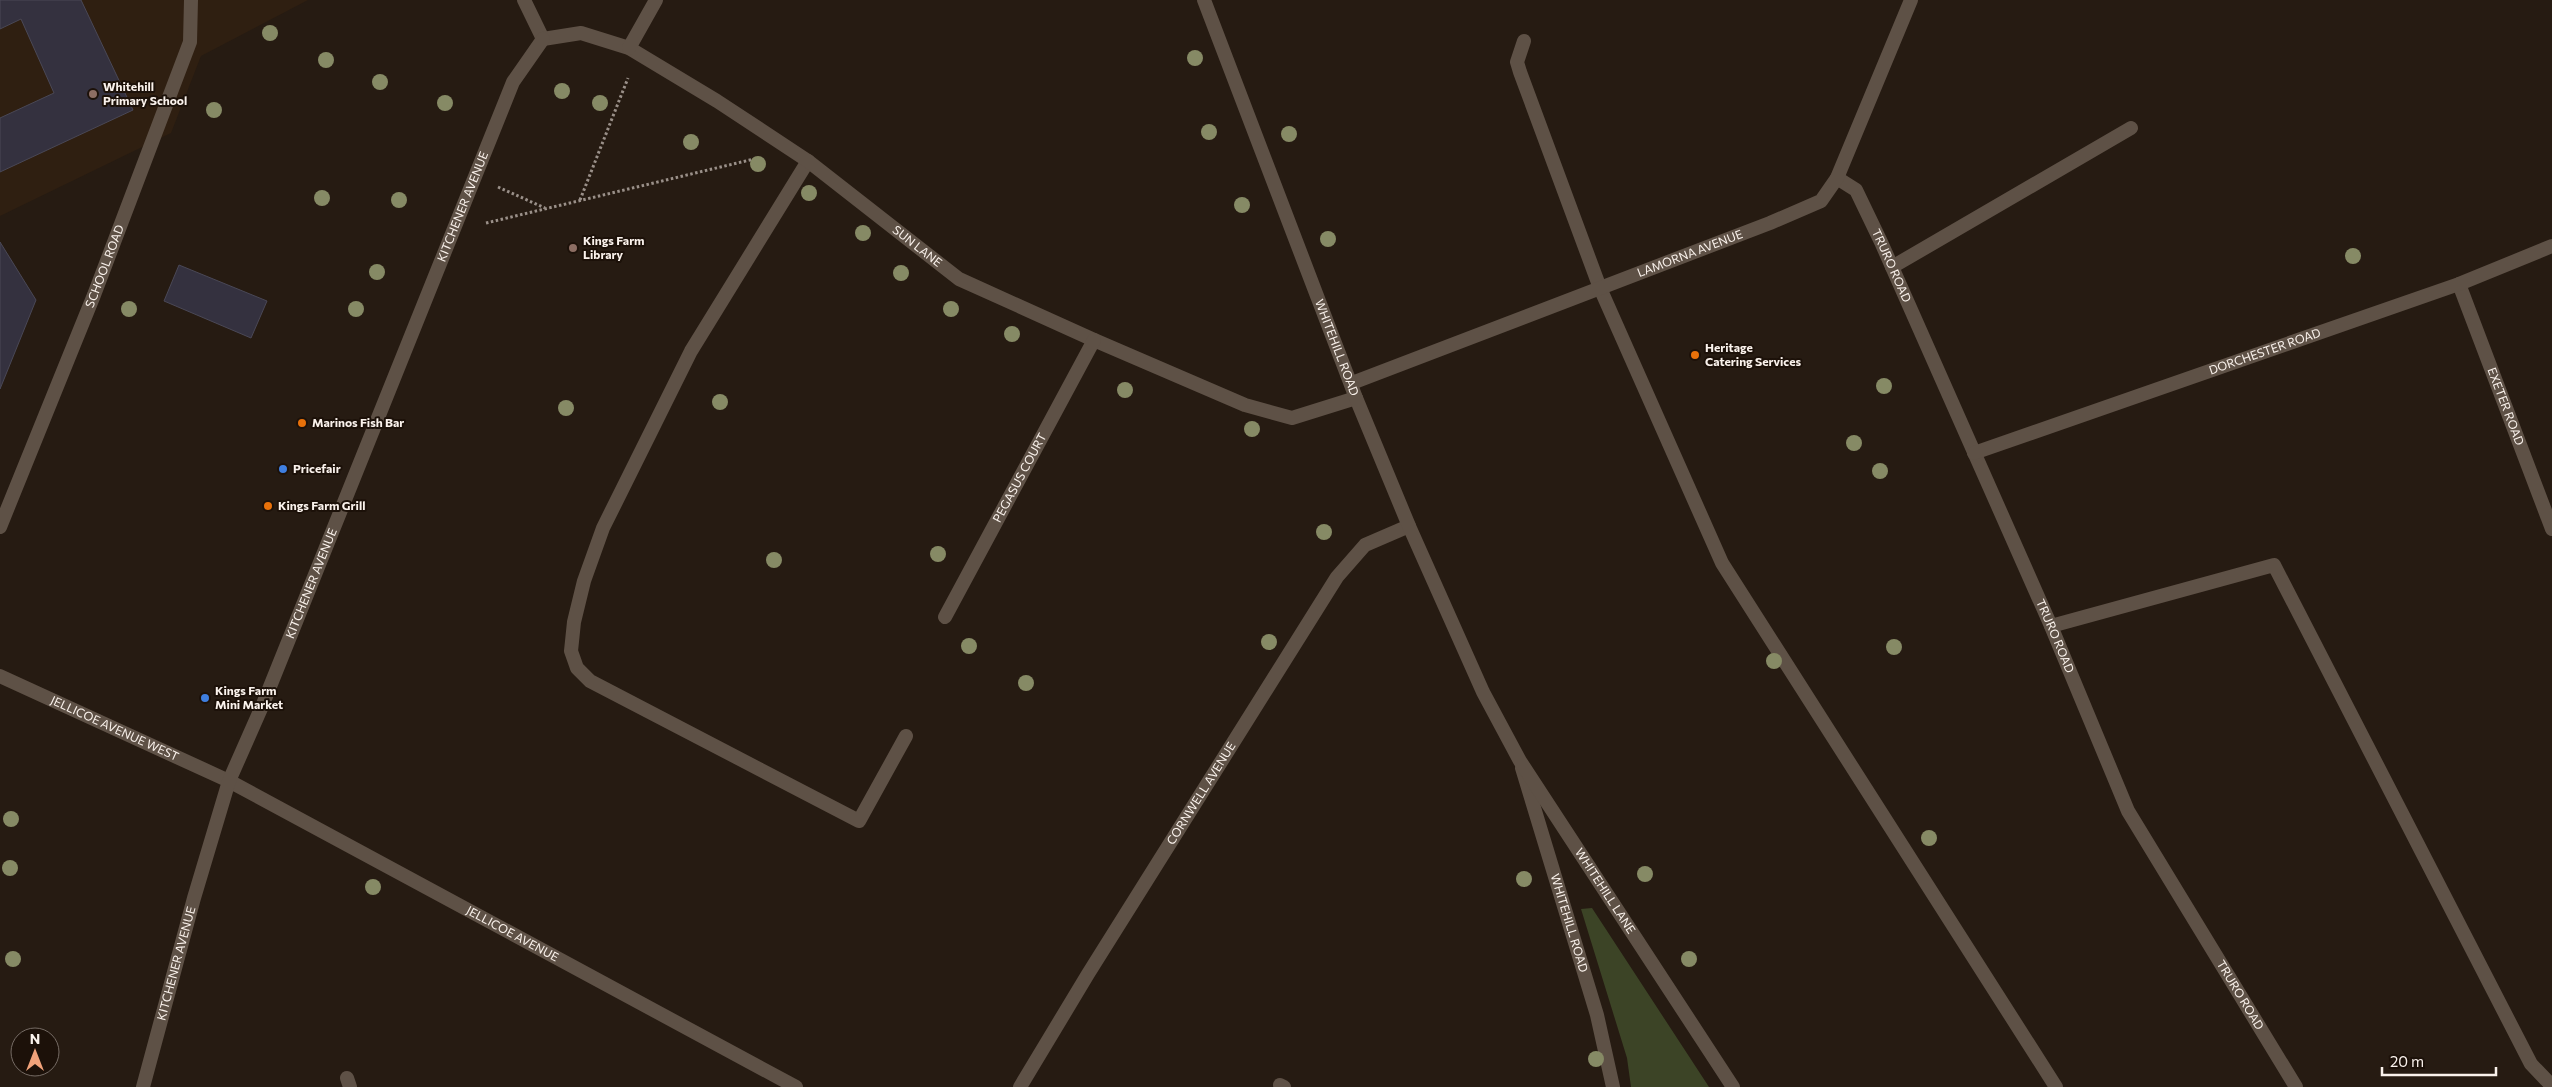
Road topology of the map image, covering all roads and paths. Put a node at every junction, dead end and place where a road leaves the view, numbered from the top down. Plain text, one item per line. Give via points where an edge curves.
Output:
1 (191, 0) edge
2 (524, 0) edge
3 (656, 0) edge
4 (1204, 0) edge
5 (1911, 0) edge
6 (543, 39) junction
7 (1524, 41) dead end
8 (634, 50) junction
9 (2131, 128) dead end
10 (792, 150) junction
11 (808, 161) junction
12 (475, 176) junction
13 (1837, 178) junction
14 (580, 200) junction
15 (546, 208) junction
16 (454, 230) junction
17 (2552, 246) edge
18 (1892, 267) junction
19 (2459, 284) junction
20 (1600, 288) junction
21 (1094, 340) junction
22 (1352, 383) junction
23 (1356, 398) junction
24 (1974, 453) junction
25 (1409, 526) junction
26 (0, 527) edge
27 (2552, 529) edge
28 (945, 616) dead end
29 (2051, 626) junction
30 (0, 676) edge
31 (1483, 692) joint
32 (906, 736) dead end
33 (1520, 761) junction
34 (229, 781) junction
35 (2552, 1086) edge
36 (143, 1087) edge
37 (796, 1087) edge
38 (1020, 1087) edge
39 (1613, 1087) edge
40 (1733, 1087) edge
41 (2056, 1087) edge
42 (2296, 1087) edge

1 - 26 street, SCHOOL ROAD via 190,42 94,295
2 - 6 street
3 - 8 street
4 - 22 street, WHITEHILL ROAD
5 - 13 street, LAMORNA AVENUE
6 - 8 street, SUN LANE via 581,33
6 - 12 street, KITCHENER AVENUE via 512,82
7 - 20 street via 1517,62 1520,72
8 - 10 street, SUN LANE
8 - 14 path
9 - 18 street
10 - 11 street, SUN LANE
10 - 14 path
11 - 21 street, SUN LANE via 959,279
11 - 32 street via 691,351 603,528 584,581 571,650 577,668 590,681 859,821
12 - 15 path
12 - 16 street, KITCHENER AVENUE
13 - 18 street, TRURO ROAD via 1856,190
13 - 20 street, LAMORNA AVENUE via 1818,203
14 - 15 path
15 - 16 path
16 - 34 street, KITCHENER AVENUE
17 - 19 street, DORCHESTER ROAD
18 - 24 street, TRURO ROAD
19 - 24 street, DORCHESTER ROAD
19 - 27 street, EXETER ROAD
20 - 22 street, LAMORNA AVENUE
20 - 41 street via 1722,563
21 - 23 street, SUN LANE via 1245,405 1292,418
21 - 28 street, PEGASUS COURT
22 - 23 street, WHITEHILL ROAD
23 - 25 street, WHITEHILL ROAD
24 - 29 street, TRURO ROAD
25 - 31 street, WHITEHILL ROAD
25 - 38 street, CORNWELL AVENUE via 1365,545 1337,577
29 - 35 street via 2274,565 2531,1064
29 - 42 street, TRURO ROAD via 2128,810
30 - 34 street, JELLICOE AVENUE WEST
31 - 33 street, WHITEHILL LANE
33 - 39 street, WHITEHILL ROAD via 1597,1015
33 - 40 street, WHITEHILL LANE
34 - 36 street, KITCHENER AVENUE
34 - 37 street, JELLICOE AVENUE

